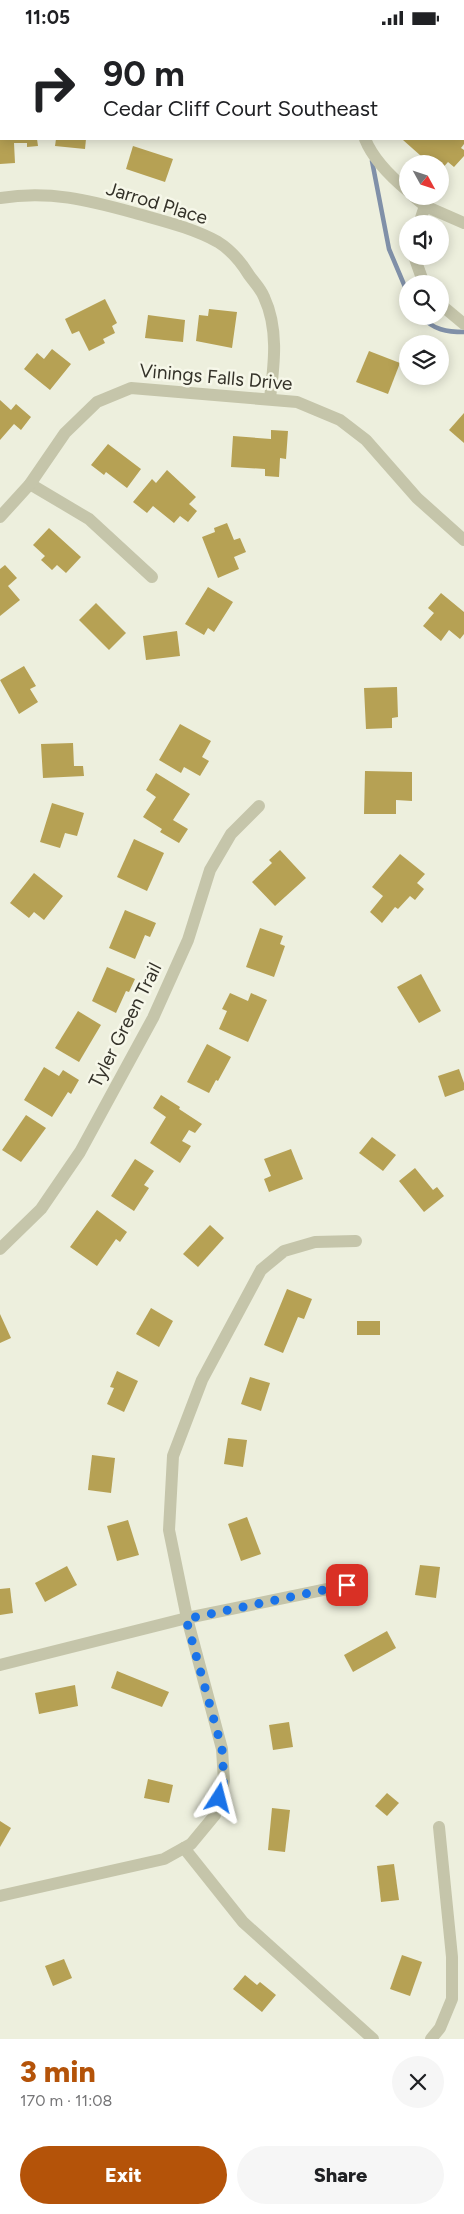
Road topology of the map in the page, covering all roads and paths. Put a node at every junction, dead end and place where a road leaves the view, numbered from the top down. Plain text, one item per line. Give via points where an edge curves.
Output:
1 (365, 140) edge
2 (399, 183) edge
3 (0, 197) edge
4 (424, 206) joint
5 (422, 215) edge
6 (464, 223) edge
7 (449, 312) edge
8 (464, 324) edge
9 (270, 398) junction
10 (30, 484) junction
11 (0, 517) edge
12 (464, 540) edge
13 (152, 577) dead end
14 (259, 806) dead end
15 (356, 1241) dead end
16 (0, 1249) edge
17 (347, 1585) dead end
18 (186, 1619) junction
19 (0, 1665) edge
20 (439, 1827) dead end
21 (184, 1848) junction
22 (0, 1896) edge
23 (373, 2039) edge
24 (431, 2039) edge

1 - 2 street via 370,150
3 - 9 street, Jarrod Place via 57,194 188,229 218,242 233,253 264,296 273,328
4 - 5 street
4 - 6 street
7 - 8 street
9 - 10 street, Vinings Falls Drive via 131,388 97,402 65,433
9 - 12 street, Vinings Falls Drive via 298,402 340,420 366,440 417,499
10 - 11 street, Vinings Falls Drive
10 - 13 street via 89,519
14 - 16 street, Tyler Green Trail via 231,834 210,870 188,939 153,1018 80,1151 41,1209
15 - 18 street via 315,1242 284,1251 261,1270 202,1380 172,1456 169,1530
17 - 18 street
18 - 19 street
18 - 21 street via 222,1749 224,1781 215,1815 192,1844
20 - 24 street via 452,1957 452,1999 440,2028
21 - 22 street via 164,1859
21 - 23 street via 243,1922

